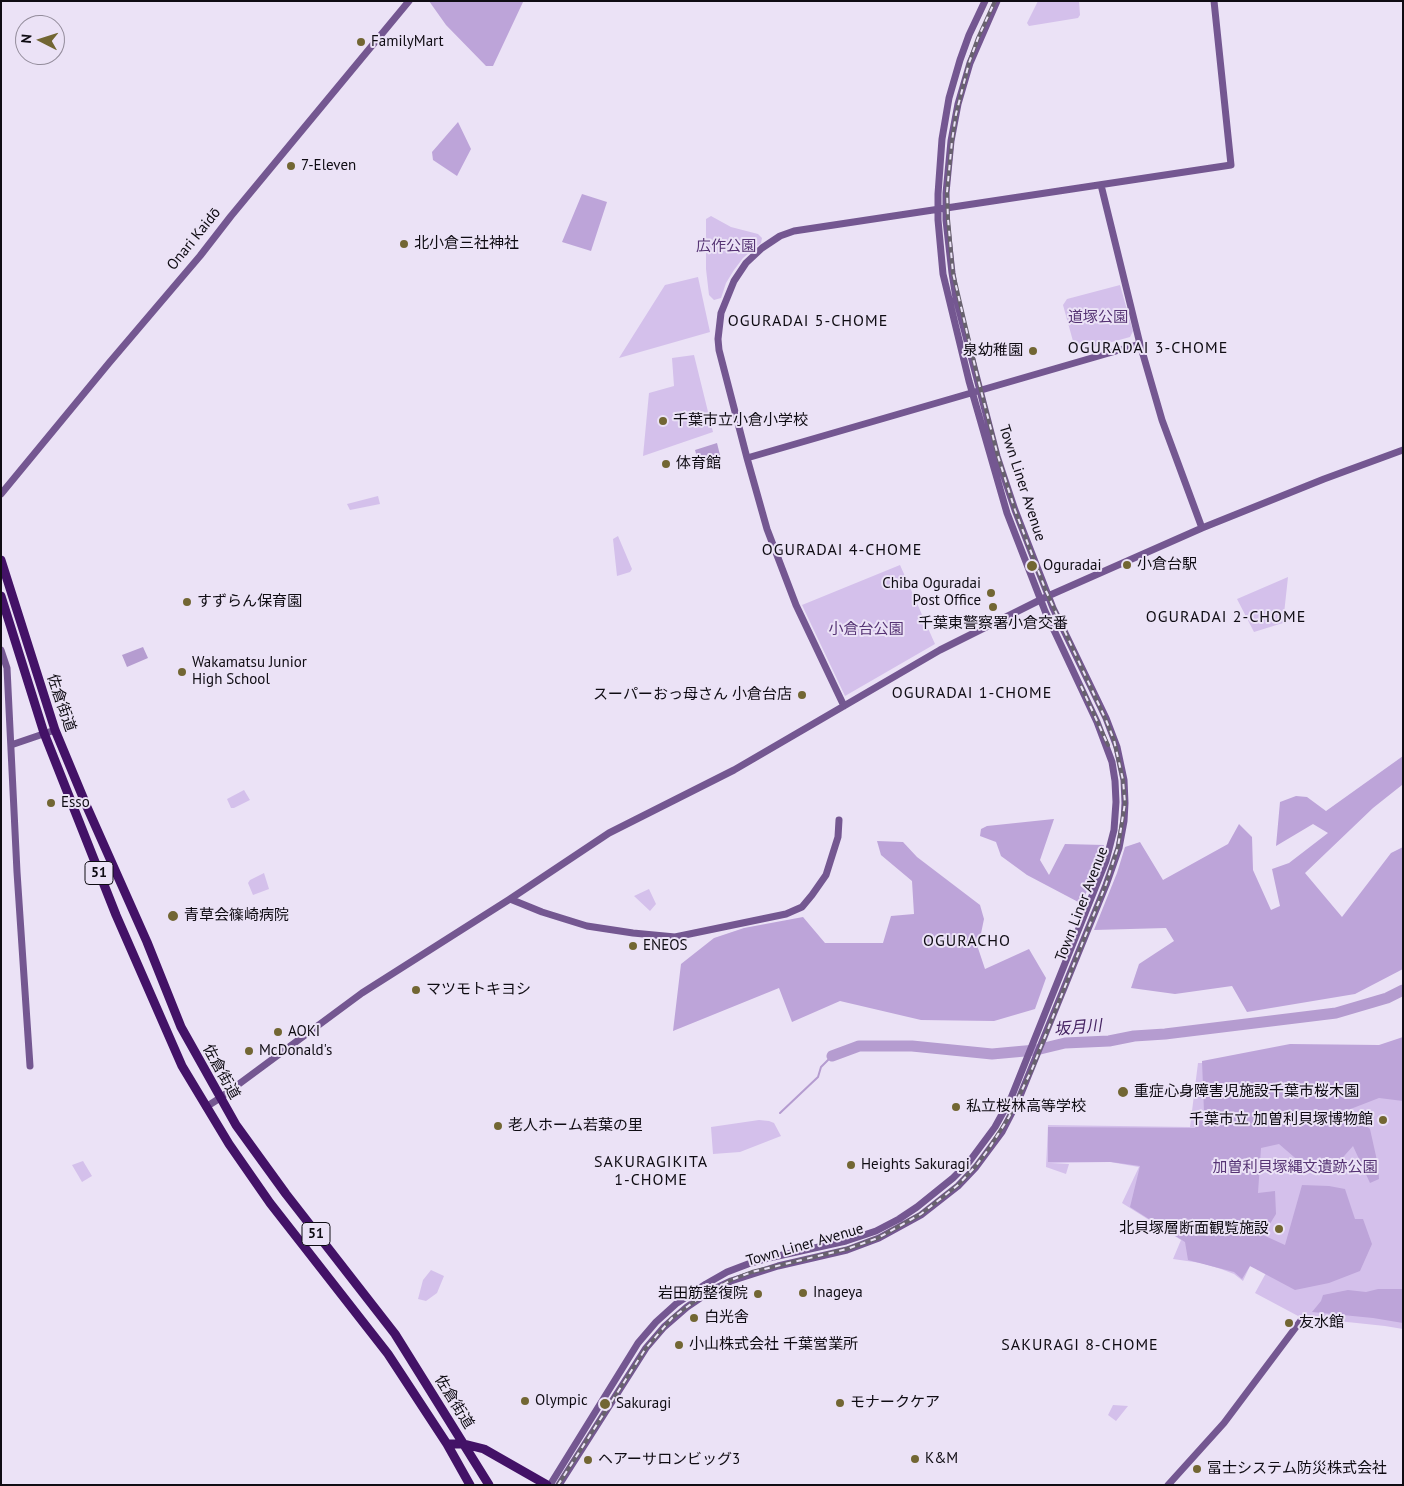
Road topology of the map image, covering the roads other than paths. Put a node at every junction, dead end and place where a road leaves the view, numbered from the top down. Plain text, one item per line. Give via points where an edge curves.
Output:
1 (409, 1) edge
2 (985, 1) edge
3 (997, 1) edge
4 (1214, 1) edge
5 (1101, 185) junction
6 (942, 208) junction
7 (1140, 344) junction
8 (980, 390) junction
9 (972, 393) junction
10 (1403, 450) edge
11 (747, 458) junction
12 (1, 494) edge
13 (1202, 528) junction
14 (1, 560) edge
15 (1, 596) edge
16 (1044, 598) junction
17 (1, 650) edge
18 (844, 706) junction
19 (55, 730) junction
20 (44, 734) junction
21 (11, 745) junction
22 (839, 820) dead end
23 (510, 899) junction
24 (30, 1066) dead end
25 (220, 1098) junction
26 (206, 1107) junction
27 (1302, 1319) dead end
28 (447, 1444) junction
29 (464, 1444) junction
30 (470, 1485) edge
31 (489, 1485) edge
32 (548, 1485) edge
33 (559, 1485) edge
34 (1168, 1485) edge

1 - 12 street, Onari Kaidō
2 - 6 street, Town Liner Avenue via 969,35 949,98 939,166
3 - 6 street, Town Liner Avenue via 970,63 958,104
4 - 5 street via 1231,164
5 - 6 street
5 - 7 street
6 - 8 street, Town Liner Avenue via 952,273
6 - 9 street, Town Liner Avenue via 943,274
6 - 11 street via 794,232 769,242 746,263 724,302 718,339
7 - 8 street
7 - 13 street via 1162,420
8 - 9 street
8 - 16 street, Town Liner Avenue via 997,456
9 - 11 street
9 - 16 street, Town Liner Avenue via 1007,513
10 - 13 street
11 - 18 street via 766,529 796,605
13 - 16 street
14 - 19 highway, 佐倉街道 / 51
15 - 20 highway, 佐倉街道 / 51
16 - 18 street via 940,650
16 - 32 street, Town Liner Avenue via 1112,762 1116,802 1114,830 1090,904 1011,1098 995,1127 969,1162 935,1194 899,1219 846,1242 769,1258 727,1272 672,1308 638,1343
16 - 33 street, Town Liner Avenue via 1113,733 1124,780 1125,803 1114,865 1018,1101 1002,1132 958,1186 921,1215 879,1238 847,1250 731,1281 695,1301 673,1318 634,1365
17 - 21 street via 7,668
18 - 23 street via 734,770 609,833
19 - 20 street
19 - 25 highway, 佐倉街道 / 51 via 181,1027
20 - 21 street
20 - 26 highway, 佐倉街道 / 51 via 146,985 182,1066
21 - 24 street
22 - 23 street via 838,837 826,875 802,907 786,914 675,937 588,926
23 - 25 street via 362,993
25 - 26 street
25 - 29 highway, 佐倉街道 / 51 via 256,1154 395,1334
26 - 28 highway, 佐倉街道 / 51 via 270,1203 388,1354
27 - 34 street via 1224,1424
28 - 29 highway, 佐倉街道
28 - 30 highway, 51
29 - 31 highway, 51
29 - 32 highway via 484,1449

